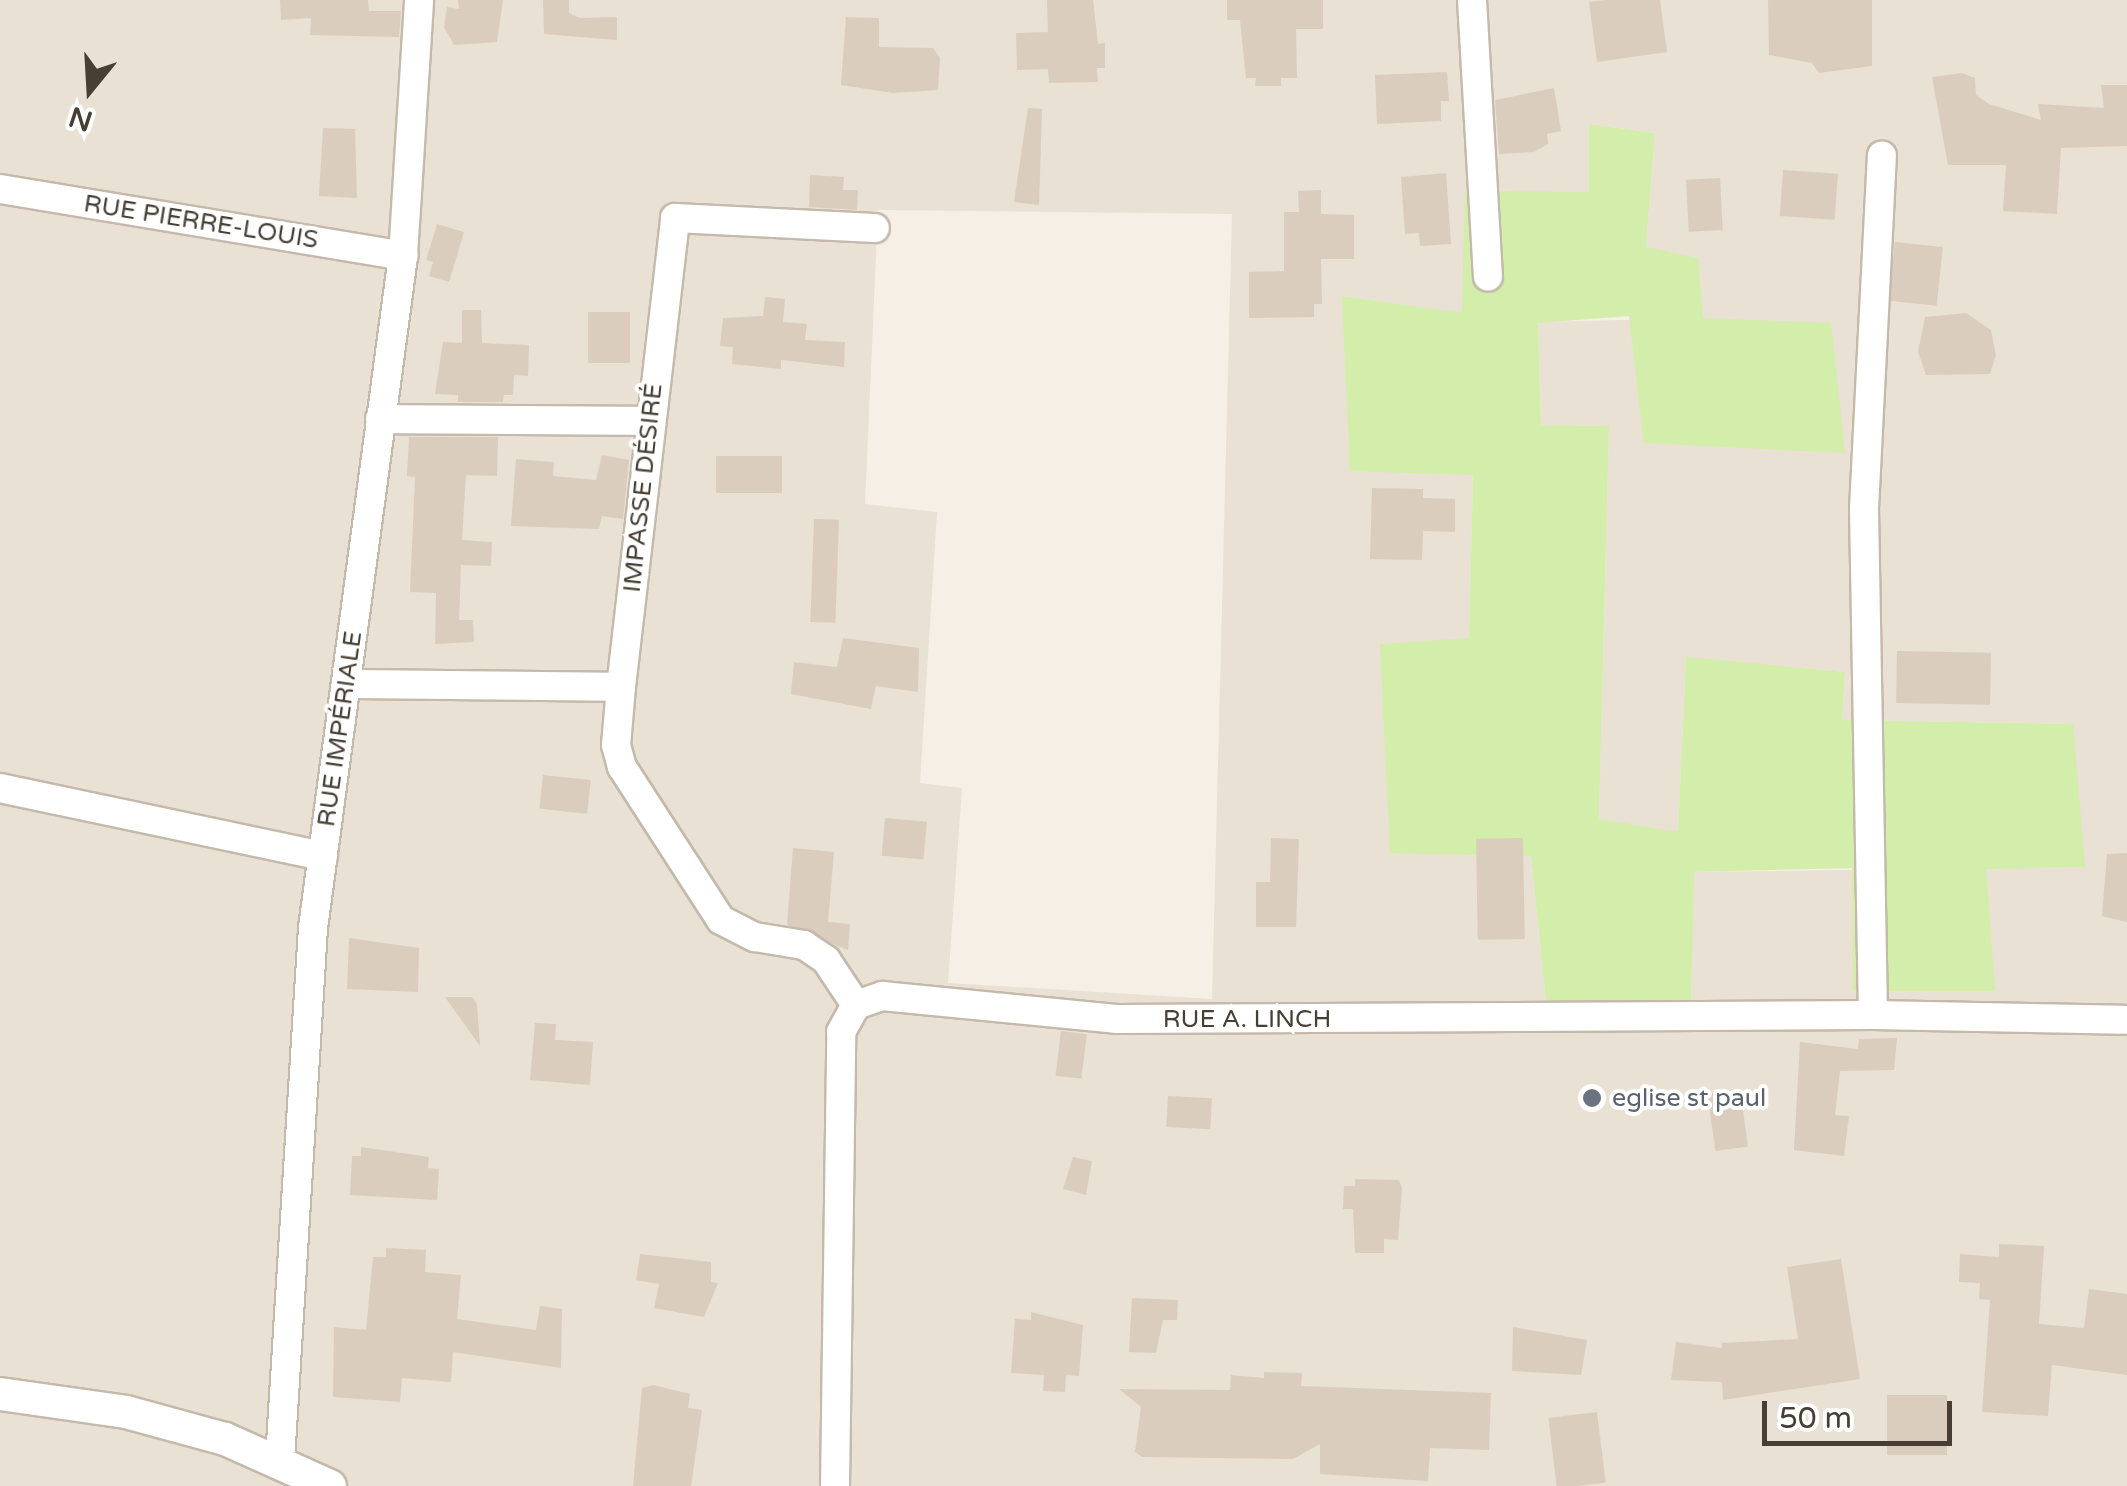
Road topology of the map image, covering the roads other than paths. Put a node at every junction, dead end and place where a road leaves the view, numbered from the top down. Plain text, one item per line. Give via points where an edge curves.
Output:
1 (419, 0) edge
2 (1472, 0) edge
3 (1882, 156) dead end
4 (0, 189) edge
5 (875, 228) dead end
6 (402, 256) junction
7 (1488, 277) dead end
8 (380, 418) junction
9 (649, 421) junction
10 (346, 684) junction
11 (621, 687) junction
12 (0, 788) edge
13 (323, 856) junction
14 (856, 1005) junction
15 (1873, 1015) junction
16 (2127, 1020) edge
17 (0, 1394) edge
18 (280, 1460) junction
19 (330, 1486) edge
20 (835, 1486) edge

1 - 6 street, RUE IMPÉRIALE
2 - 7 street
3 - 15 street via 1864,509
4 - 6 street, RUE PIERRE-LOUIS
5 - 9 street, IMPASSE DÉSIRÉ via 678,214
6 - 8 street, RUE IMPÉRIALE
8 - 9 street
8 - 10 street, RUE IMPÉRIALE
9 - 11 street, IMPASSE DÉSIRÉ
10 - 11 street
10 - 13 street, RUE IMPÉRIALE
11 - 14 street, IMPASSE DÉSIRÉ via 616,745 622,767 721,920 756,937 804,945 826,960
12 - 13 street
13 - 18 street, RUE IMPÉRIALE
14 - 15 street, RUE A. LINCH via 882,996 1116,1018
14 - 20 street via 841,1032
15 - 16 street, RUE A. LINCH
17 - 18 street via 126,1412
18 - 19 street

